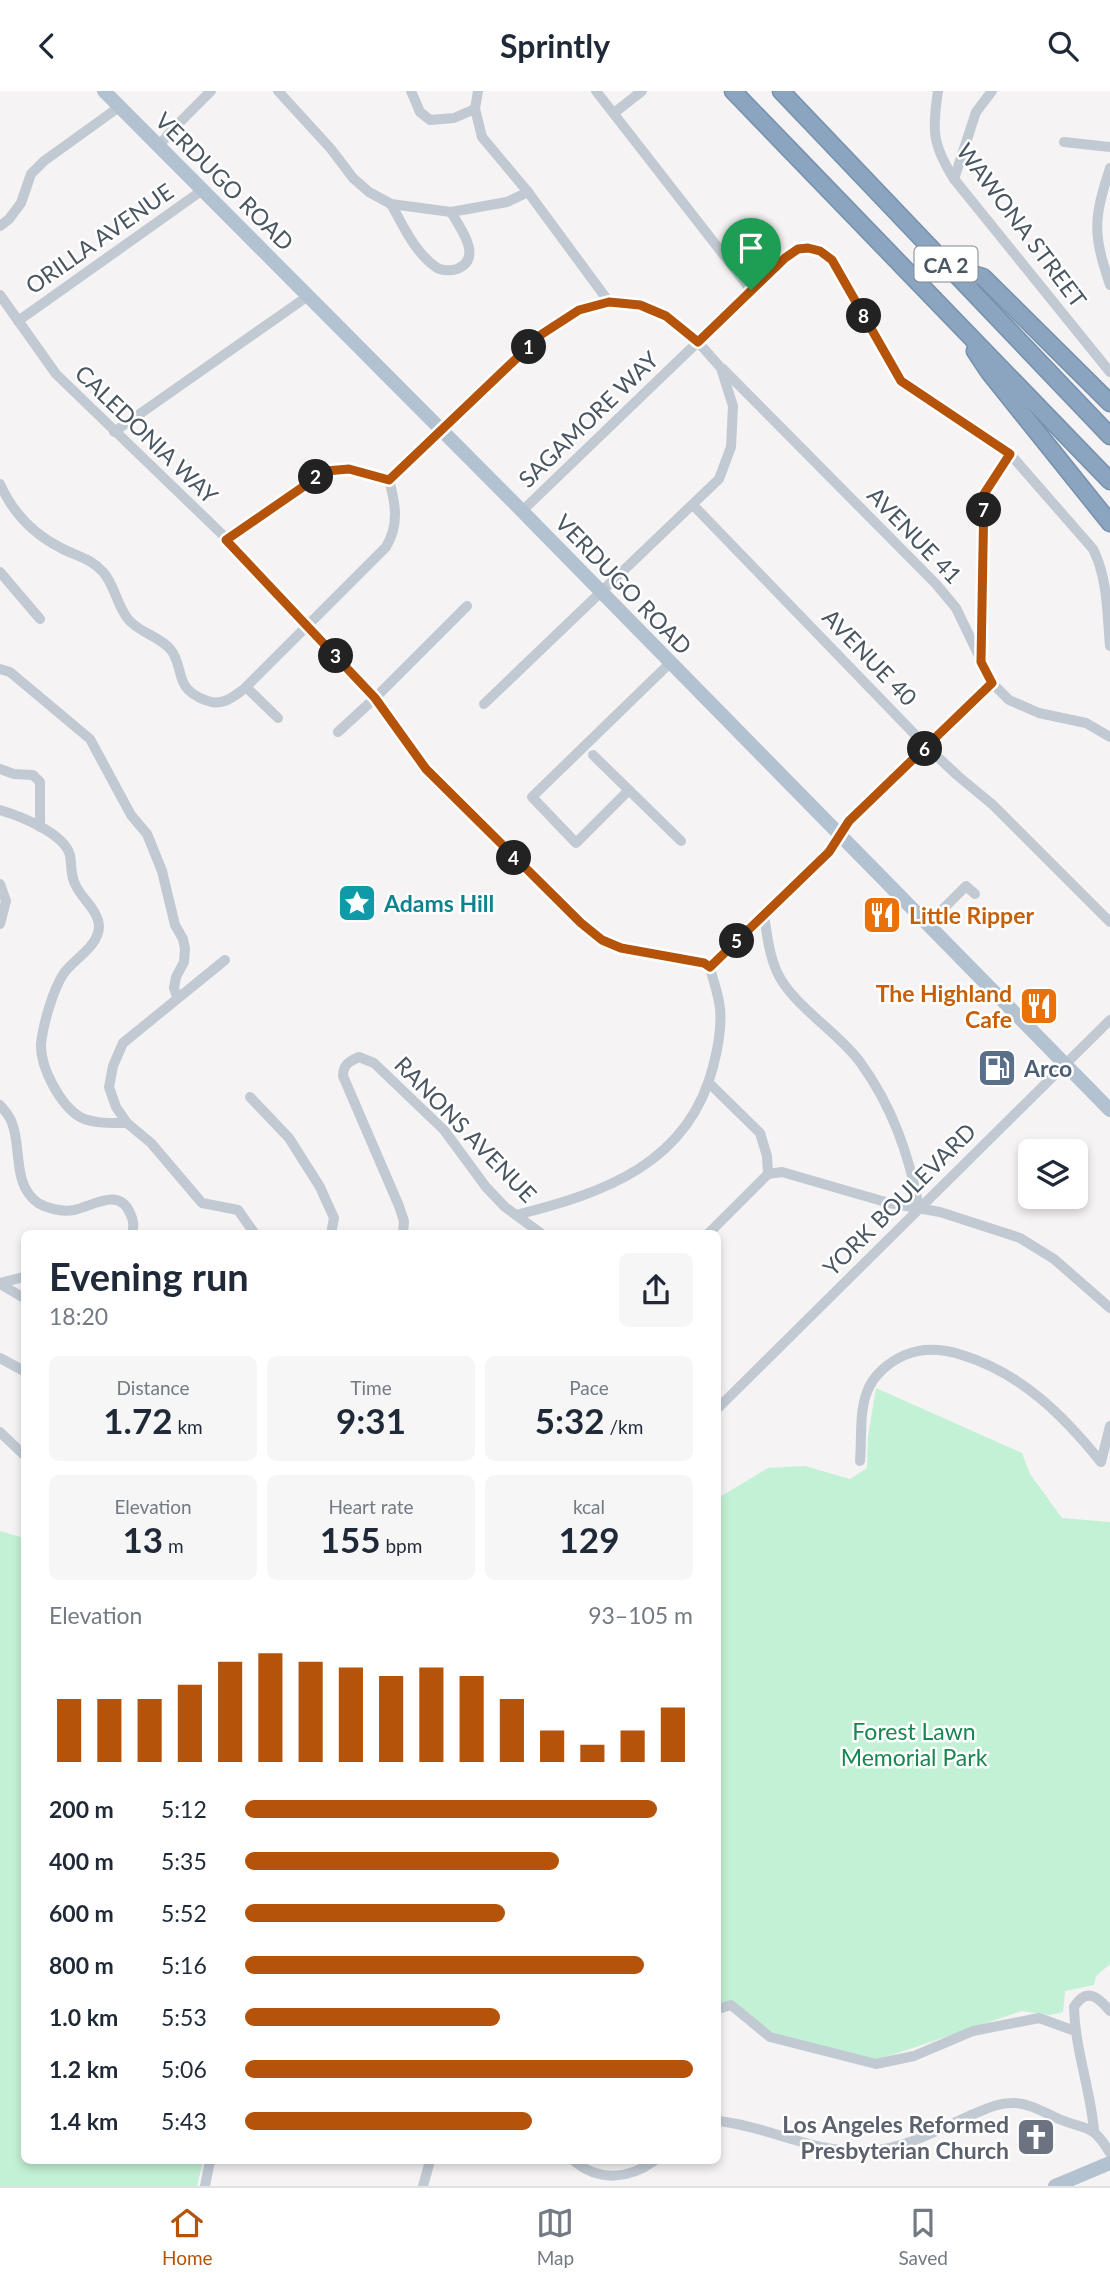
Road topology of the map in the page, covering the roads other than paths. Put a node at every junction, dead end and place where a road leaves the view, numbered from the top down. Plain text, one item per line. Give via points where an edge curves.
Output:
1 (104, 91) edge
2 (211, 91) edge
3 (278, 91) edge
4 (411, 91) edge
5 (478, 91) edge
6 (597, 91) edge
7 (642, 91) edge
8 (733, 91) edge
9 (781, 91) edge
10 (938, 91) edge
11 (992, 91) edge
12 (119, 107) junction
13 (475, 109) junction
14 (614, 113) junction
15 (1064, 142) dead end
16 (159, 146) junction
17 (1110, 147) edge
18 (1110, 168) edge
19 (954, 179) junction
20 (204, 190) junction
21 (528, 193) junction
22 (391, 204) junction
23 (451, 212) junction
24 (0, 226) edge
25 (948, 266) junction
26 (1110, 285) edge
27 (751, 290) junction
28 (0, 295) edge
29 (308, 296) junction
30 (609, 302) junction
31 (18, 321) junction
32 (957, 322) junction
33 (698, 342) junction
34 (722, 368) junction
35 (1110, 372) edge
36 (1110, 403) edge
37 (442, 431) junction
38 (114, 432) junction
39 (1110, 436) edge
40 (1010, 454) junction
41 (389, 480) junction
42 (1110, 481) edge
43 (0, 484) edge
44 (694, 506) junction
45 (522, 511) junction
46 (1110, 523) edge
47 (226, 540) junction
48 (0, 572) edge
49 (602, 594) junction
50 (467, 606) dead end
51 (40, 619) dead end
52 (307, 624) junction
53 (1110, 646) edge
54 (981, 662) junction
55 (670, 663) junction
56 (0, 669) edge
57 (992, 683) junction
58 (246, 687) junction
59 (375, 698) junction
60 (484, 704) dead end
61 (278, 718) dead end
62 (338, 731) dead end
63 (1110, 737) edge
64 (928, 747) junction
65 (593, 755) dead end
66 (0, 769) edge
67 (629, 790) junction
68 (0, 810) edge
69 (40, 827) junction
70 (840, 835) junction
71 (681, 841) dead end
72 (0, 884) edge
73 (975, 894) dead end
74 (764, 915) junction
75 (1110, 922) edge
76 (0, 924) edge
77 (927, 925) junction
78 (225, 960) dead end
79 (710, 967) junction
80 (177, 997) junction
81 (1110, 1020) edge
82 (1065, 1065) junction
83 (709, 1083) junction
84 (250, 1097) dead end
85 (0, 1105) edge
86 (1110, 1110) edge
87 (127, 1123) junction
88 (768, 1174) junction
89 (919, 1208) junction
90 (516, 1215) junction
91 (133, 1230) edge
92 (252, 1230) edge
93 (332, 1230) edge
94 (404, 1230) edge
95 (537, 1230) edge
96 (712, 1230) edge
97 (21, 1278) edge
98 (0, 1283) edge
99 (21, 1296) edge
100 (1110, 1308) edge
101 (0, 1358) edge
102 (21, 1369) edge
103 (721, 1405) edge
104 (1110, 1426) edge
105 (0, 1432) edge
106 (21, 1452) edge
107 (860, 1461) dead end
108 (721, 2008) edge
109 (1110, 2011) edge
110 (1076, 2031) junction
111 (721, 2122) edge
112 (1094, 2130) junction
113 (1110, 2153) edge
114 (1110, 2163) edge
115 (209, 2164) edge
116 (429, 2164) edge
117 (578, 2164) edge
118 (650, 2164) edge
119 (205, 2186) edge
120 (423, 2186) edge
121 (1055, 2186) edge

1 - 12 main road, VERDUGO ROAD
2 - 16 street
3 - 22 street via 353,178
4 - 13 street via 419,112 430,120 454,118
5 - 13 street
6 - 14 street
7 - 14 street
8 - 32 highway, CA 2
9 - 25 highway, CA 2
10 - 19 street, WAWONA STREET via 933,123 937,147
11 - 19 street via 976,112
12 - 16 main road, VERDUGO ROAD
12 - 24 street via 31,174 21,203
13 - 21 street via 482,137
14 - 27 street
15 - 17 street
16 - 20 main road, VERDUGO ROAD
18 - 26 street via 1097,213 1096,236
19 - 35 street, WAWONA STREET
20 - 29 main road, VERDUGO ROAD
20 - 31 street, ORILLA AVENUE
21 - 23 street via 494,205
21 - 30 street
22 - 23 street
22 - 23 street via 426,258 438,269 449,271 467,261 470,250
25 - 36 highway via 983,277
25 - 39 highway, CA 2
27 - 33 street, SAGAMORE WAY
27 - 40 street, SAGAMORE WAY via 798,249 820,251 832,260 901,381
28 - 31 street, CALEDONIA WAY
29 - 37 main road, VERDUGO ROAD
29 - 38 street
30 - 33 street, AVENUE 41 via 640,305 666,316
30 - 37 street via 579,310 542,334
31 - 38 street, CALEDONIA WAY via 55,374
32 - 42 highway, CA 2
32 - 46 highway via 989,372
33 - 34 street, AVENUE 41
33 - 45 street, SAGAMORE WAY
34 - 44 street via 733,405 731,447 719,479
34 - 54 street, AVENUE 41 via 936,584 956,608
37 - 41 street
37 - 45 main road, VERDUGO ROAD
38 - 47 street, CALEDONIA WAY
40 - 53 street via 1093,549 1105,582
40 - 54 street via 984,494
41 - 47 street via 349,469 326,471
41 - 52 street via 395,499 394,534
43 - 58 street via 24,522 41,537 89,559 103,571 127,618 171,650 180,678 190,691 219,703
44 - 49 street
44 - 64 street, AVENUE 40
45 - 49 main road, VERDUGO ROAD
47 - 52 street, CALEDONIA WAY
48 - 51 street
49 - 55 main road, VERDUGO ROAD
49 - 60 street
50 - 59 street
52 - 58 street
52 - 59 street, CALEDONIA WAY
54 - 57 street, AVENUE 41
55 - 67 street via 532,797 576,843
55 - 70 main road, VERDUGO ROAD
56 - 80 street via 10,672 90,739 131,815 147,834 185,949 174,988
57 - 63 street, AVENUE 41 via 1009,700 1039,713 1086,723
57 - 64 street
58 - 61 street
59 - 62 street
59 - 79 street, CALEDONIA WAY via 426,769 602,940
64 - 70 street via 849,821
64 - 75 street, AVENUE 40
65 - 67 street
66 - 69 street via 33,775 40,782
67 - 71 street
68 - 69 street
69 - 87 street via 62,841 76,887 99,926 95,941 64,973 55,991 41,1045 44,1068 64,1102 82,1118
70 - 74 street via 829,852
70 - 77 main road, VERDUGO ROAD
72 - 76 street via 6,901
73 - 77 street via 966,886
74 - 79 street
74 - 89 street via 777,974 788,991 860,1062 895,1119
77 - 82 main road, VERDUGO ROAD
78 - 80 street
79 - 83 street via 720,1026
80 - 87 street via 123,1043 113,1066 109,1087
81 - 82 street, YORK BOULEVARD
82 - 86 main road, VERDUGO ROAD
82 - 89 street, YORK BOULEVARD
83 - 88 street via 760,1133
83 - 90 street via 678,1137 651,1162 601,1188
84 - 93 street via 289,1138 320,1187 334,1218
85 - 91 street via 12,1122 20,1172 37,1202 73,1210 118,1200 127,1206
87 - 92 street via 151,1143 202,1203 238,1210
88 - 89 street via 782,1172
88 - 96 street
89 - 100 street via 1020,1238 1054,1259
89 - 103 street, YORK BOULEVARD
90 - 94 street, RANONS AVENUE via 486,1187 444,1130 374,1063 359,1057 345,1064 342,1076 399,1206
90 - 95 street, RANONS AVENUE
97 - 98 street
98 - 99 street
101 - 102 street
104 - 107 street via 1101,1462 1076,1431 1000,1369 946,1350 926,1349 893,1361 867,1390
105 - 106 street
108 - 110 street via 731,2005 770,2037 876,2064 914,2056 973,2031 1039,2018
109 - 110 street via 1099,1999 1084,1997 1074,2007
110 - 112 street
111 - 112 street via 835,2150 869,2151 901,2144 992,2105 1013,2102
112 - 113 street
114 - 121 main road
115 - 119 street
116 - 120 street
117 - 118 street via 600,2175 621,2176

